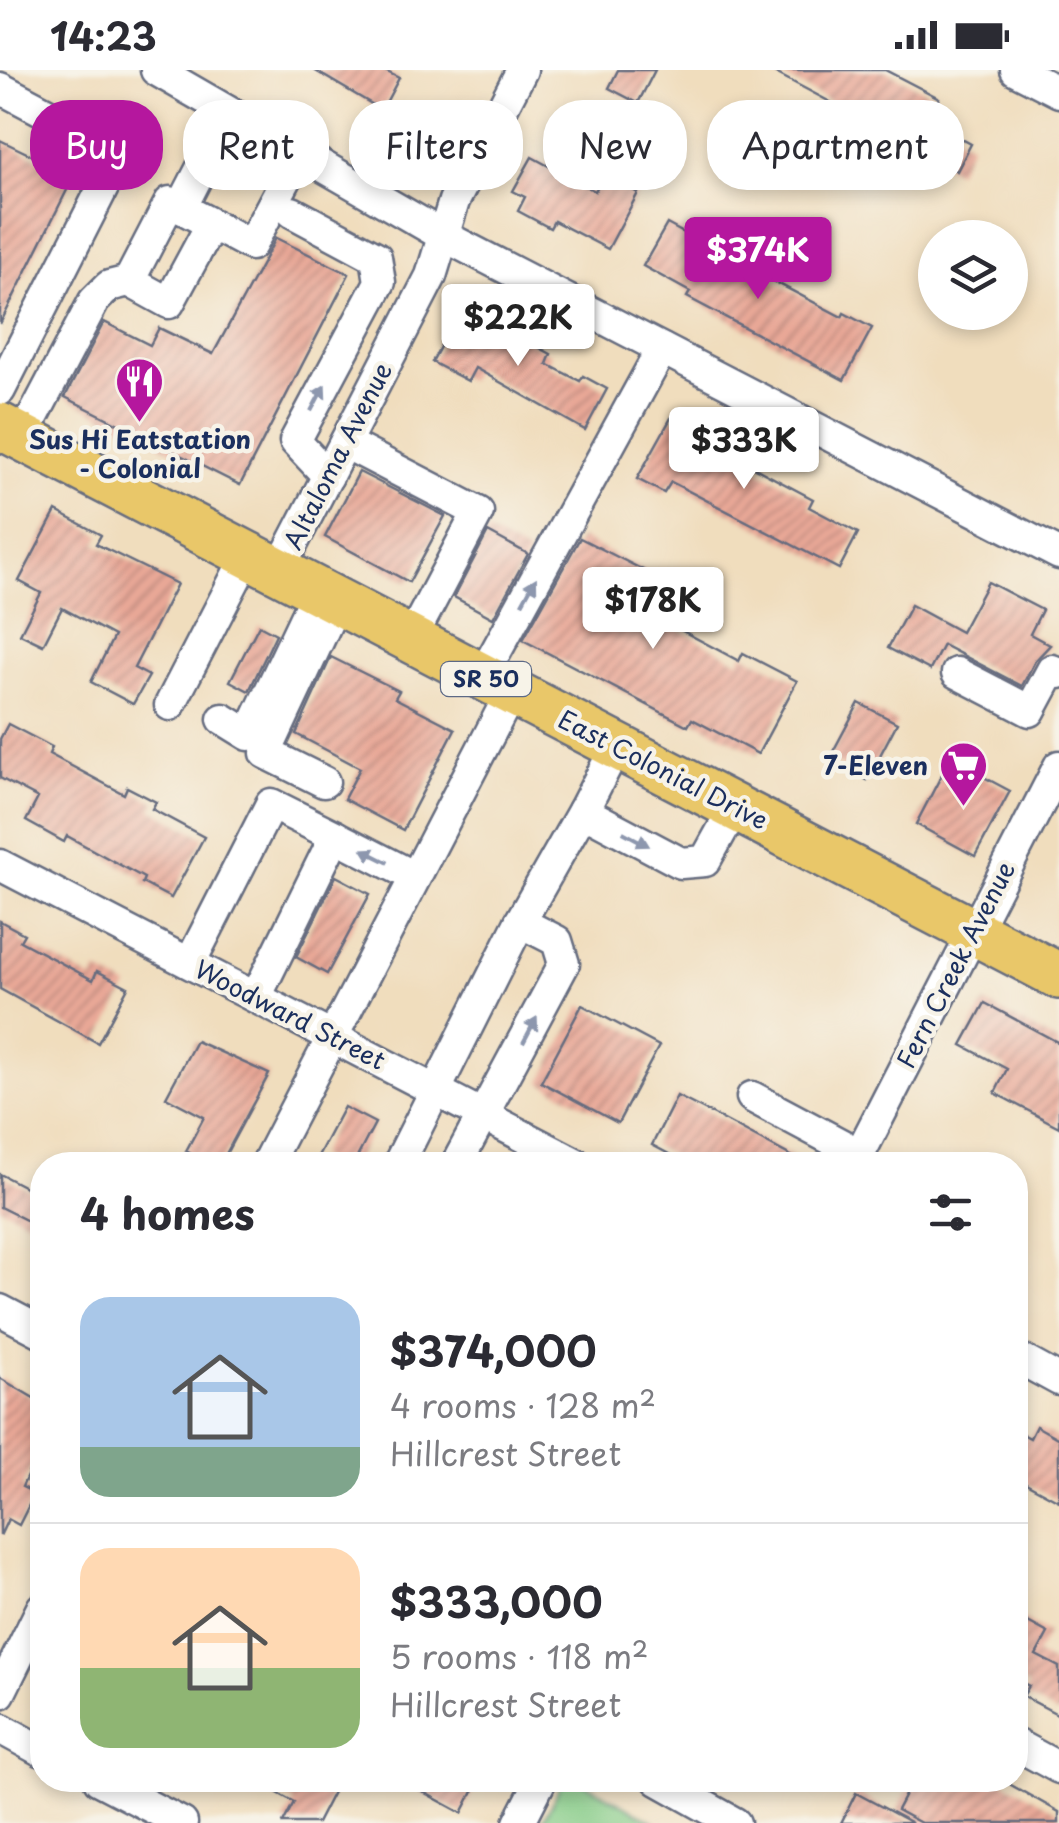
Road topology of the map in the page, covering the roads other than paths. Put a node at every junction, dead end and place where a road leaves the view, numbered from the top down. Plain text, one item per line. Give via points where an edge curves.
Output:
1 (156, 70) edge
2 (522, 70) edge
3 (1016, 70) edge
4 (0, 88) edge
5 (1059, 92) edge
6 (209, 100) edge
7 (329, 170) edge
8 (190, 190) edge
9 (281, 190) edge
10 (181, 208) junction
11 (292, 212) dead end
12 (211, 225) junction
13 (444, 236) junction
14 (129, 281) junction
15 (380, 282) junction
16 (421, 296) junction
17 (662, 349) junction
18 (0, 390) edge
19 (11, 432) edge
20 (345, 444) junction
21 (328, 476) junction
22 (1059, 554) edge
23 (296, 579) junction
24 (411, 640) junction
25 (1057, 666) edge
26 (957, 673) dead end
27 (497, 685) junction
28 (170, 705) dead end
29 (222, 719) dead end
30 (616, 746) junction
31 (1059, 766) edge
32 (324, 782) dead end
33 (736, 808) junction
34 (583, 811) junction
35 (335, 836) junction
36 (0, 865) edge
37 (416, 876) junction
38 (520, 922) junction
39 (974, 930) junction
40 (190, 963) junction
41 (1059, 976) edge
42 (256, 997) junction
43 (332, 1036) junction
44 (434, 1090) junction
45 (752, 1097) dead end
46 (482, 1115) junction
47 (273, 1152) edge
48 (404, 1152) edge
49 (463, 1152) edge
50 (554, 1152) edge
51 (844, 1152) edge
52 (861, 1152) edge
53 (0, 1310) edge
54 (30, 1326) edge
55 (1028, 1363) edge
56 (1059, 1380) edge
57 (30, 1632) edge
58 (0, 1693) edge
59 (0, 1728) edge
60 (30, 1744) edge
61 (1028, 1751) edge
62 (1059, 1768) edge
63 (122, 1792) edge
64 (535, 1792) edge
65 (679, 1792) edge
66 (182, 1823) edge
67 (519, 1823) edge
68 (735, 1823) edge

1 - 6 street
2 - 13 street, Altaloma Avenue via 454,201
3 - 5 street
4 - 18 street via 121,152
7 - 13 street
8 - 10 street
9 - 12 street via 251,246
10 - 12 street
10 - 14 street via 170,202
11 - 15 street via 376,257
12 - 14 street via 169,303
13 - 16 street, Altaloma Avenue
13 - 17 street
14 - 19 street via 109,286 94,301
15 - 16 street
21 -> 15 street via 295,441
16 - 20 street, Altaloma Avenue
17 - 22 street
27 -> 17 street
19 - 23 highway, East Colonial Drive / SR 50
20 - 21 street, Altaloma Avenue
20 - 24 street via 478,512
21 - 23 street, Altaloma Avenue
23 - 24 highway, East Colonial Drive / SR 50
23 - 28 street
23 - 29 street via 249,735
23 - 32 street via 266,753
24 - 27 highway, East Colonial Drive / SR 50
25 - 26 street via 1030,711
27 - 30 highway, East Colonial Drive / SR 50
27 - 37 street
30 - 33 highway, East Colonial Drive / SR 50
30 - 34 street
31 - 39 street, Fern Creek Avenue
34 -> 33 street via 681,862 706,861
33 - 39 highway, East Colonial Drive / SR 50
34 - 38 street
37 -> 35 street
35 - 40 street via 271,804
35 - 42 street
36 - 40 street, Woodward Street
37 - 43 street
38 - 44 street
46 -> 38 street via 564,964 557,941
39 - 41 highway, East Colonial Drive / SR 50
39 - 52 street, Fern Creek Avenue
40 - 42 street, Woodward Street
42 - 43 street, Woodward Street
43 - 44 street, Woodward Street
43 - 47 street
44 - 46 street, Woodward Street
44 - 48 street
45 - 51 street
46 - 49 street
46 - 50 street, Woodward Street
53 - 54 street
55 - 56 street
57 - 58 street
59 - 60 street
61 - 62 street
63 - 66 street
64 - 67 street
65 - 68 street

